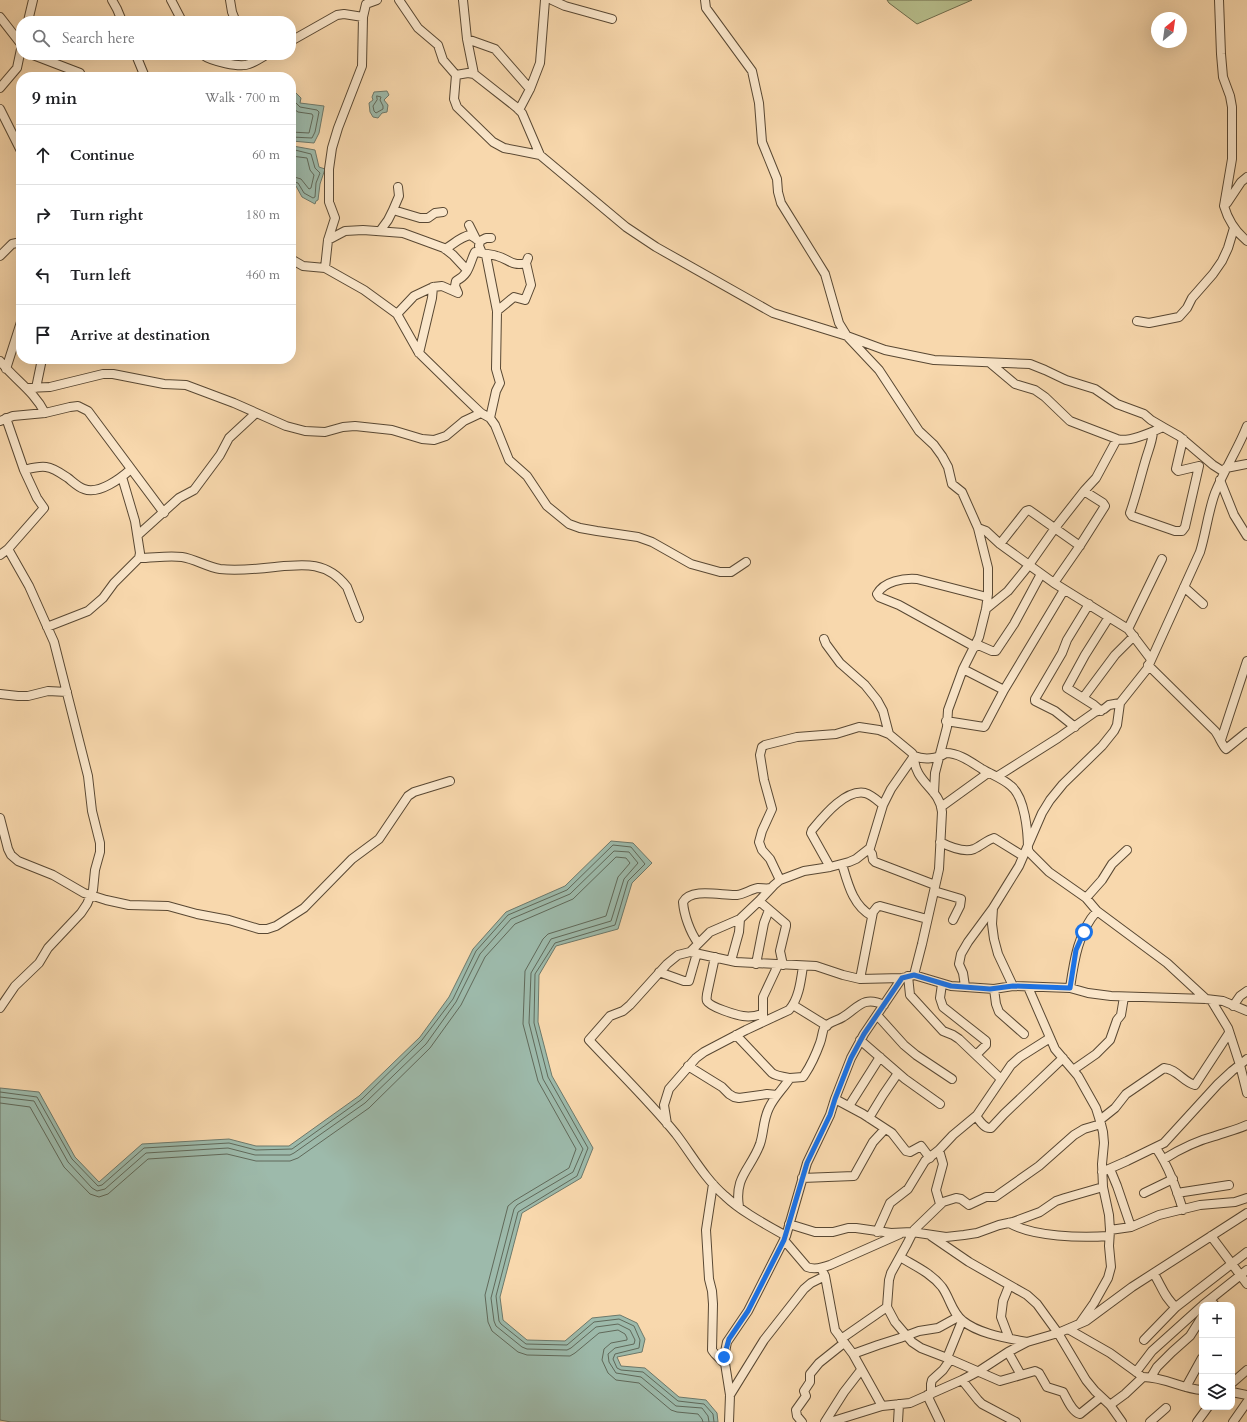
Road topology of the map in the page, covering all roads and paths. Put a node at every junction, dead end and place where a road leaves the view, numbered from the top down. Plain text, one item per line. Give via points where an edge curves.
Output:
1 (33, 0) edge
2 (112, 0) edge
3 (171, 0) edge
4 (230, 0) edge
5 (377, 0) edge
6 (399, 0) edge
7 (463, 0) edge
8 (545, 0) edge
9 (552, 0) edge
10 (705, 0) edge
11 (1219, 0) edge
12 (29, 16) edge
13 (120, 16) edge
14 (179, 16) edge
15 (234, 16) edge
16 (0, 17) edge
17 (363, 17) junction
18 (612, 19) dead end
19 (16, 38) edge
20 (296, 38) edge
21 (467, 39) junction
22 (19, 60) edge
23 (46, 60) edge
24 (138, 60) edge
25 (213, 60) edge
26 (258, 60) edge
27 (77, 72) edge
28 (143, 72) edge
29 (474, 74) junction
30 (456, 75) junction
31 (0, 88) edge
32 (530, 89) junction
33 (0, 109) edge
34 (519, 110) junction
35 (16, 141) edge
36 (540, 156) junction
37 (1247, 177) edge
38 (398, 188) dead end
39 (1224, 206) junction
40 (393, 210) junction
41 (443, 212) dead end
42 (468, 225) dead end
43 (1234, 228) junction
44 (380, 230) junction
45 (491, 238) dead end
46 (328, 240) junction
47 (478, 240) junction
48 (1247, 241) edge
49 (16, 243) edge
50 (445, 249) junction
51 (484, 254) junction
52 (0, 256) edge
53 (296, 262) edge
54 (326, 268) junction
55 (467, 270) junction
56 (433, 287) junction
57 (497, 311) junction
58 (397, 314) junction
59 (1137, 321) dead end
60 (847, 336) junction
61 (16, 338) edge
62 (419, 353) junction
63 (0, 361) edge
64 (990, 363) junction
65 (41, 364) edge
66 (6, 369) junction
67 (27, 388) junction
68 (36, 388) junction
69 (45, 413) junction
70 (256, 413) junction
71 (481, 413) junction
72 (490, 418) junction
73 (3, 420) edge
74 (1163, 427) junction
75 (1153, 432) junction
76 (1246, 433) edge
77 (1117, 439) junction
78 (1183, 439) junction
79 (1206, 459) junction
80 (1247, 464) edge
81 (1199, 466) junction
82 (131, 469) junction
83 (24, 470) junction
84 (1224, 473) junction
85 (122, 477) junction
86 (1084, 491) junction
87 (164, 513) junction
88 (978, 528) junction
89 (1055, 528) junction
90 (138, 535) junction
91 (1247, 536) edge
92 (1000, 544) junction
93 (1080, 546) junction
94 (8, 549) junction
95 (0, 555) edge
96 (139, 558) junction
97 (1162, 559) dead end
98 (746, 562) dead end
99 (1029, 565) junction
100 (1041, 574) junction
101 (1054, 583) junction
102 (1184, 588) junction
103 (1064, 590) junction
104 (987, 597) junction
105 (1089, 604) junction
106 (1204, 604) dead end
107 (986, 609) junction
108 (1109, 617) junction
109 (358, 618) dead end
110 (47, 627) junction
111 (1128, 629) junction
112 (1134, 636) junction
113 (824, 639) dead end
114 (976, 645) junction
115 (1149, 661) junction
116 (1247, 661) edge
117 (963, 669) junction
118 (1244, 682) edge
119 (1004, 690) junction
120 (67, 692) junction
121 (0, 694) edge
122 (1083, 698) junction
123 (1120, 703) junction
124 (1101, 711) junction
125 (946, 721) junction
126 (1074, 727) junction
127 (1247, 732) edge
128 (889, 734) junction
129 (1222, 740) junction
130 (914, 756) junction
131 (939, 758) junction
132 (988, 773) junction
133 (998, 776) junction
134 (450, 781) dead end
135 (934, 793) junction
136 (883, 805) junction
137 (941, 807) junction
138 (0, 818) edge
139 (940, 842) junction
140 (1028, 843) junction
141 (869, 850) junction
142 (1127, 850) dead end
143 (1023, 856) junction
144 (842, 864) junction
145 (830, 867) junction
146 (780, 880) junction
147 (771, 888) junction
148 (934, 888) junction
149 (91, 896) junction
150 (1086, 898) junction
151 (759, 902) junction
152 (993, 908) junction
153 (769, 910) junction
154 (1097, 910) junction
155 (872, 916) junction
156 (740, 919) junction
157 (927, 920) junction
158 (953, 920) dead end
159 (698, 943) junction
160 (693, 952) junction
161 (716, 957) junction
162 (730, 961) junction
163 (756, 964) junction
164 (780, 965) junction
165 (803, 966) junction
166 (659, 972) junction
167 (908, 976) junction
168 (860, 979) junction
169 (942, 984) junction
170 (965, 986) junction
171 (1013, 986) junction
172 (1028, 987) junction
173 (1070, 988) junction
174 (994, 989) junction
175 (1247, 991) edge
176 (1124, 997) junction
177 (1208, 999) junction
178 (793, 1005) junction
179 (884, 1005) junction
180 (1233, 1006) junction
181 (0, 1008) edge
182 (1247, 1011) edge
183 (877, 1015) junction
184 (763, 1018) junction
185 (826, 1026) junction
186 (1229, 1033) junction
187 (1024, 1034) dead end
188 (736, 1036) junction
189 (1050, 1038) junction
190 (860, 1040) junction
191 (976, 1055) junction
192 (880, 1057) junction
193 (1062, 1058) junction
194 (1247, 1059) edge
195 (1240, 1065) junction
196 (688, 1066) junction
197 (1073, 1070) junction
198 (898, 1073) junction
199 (790, 1078) junction
200 (952, 1079) dead end
201 (1001, 1079) junction
202 (1247, 1092) edge
203 (777, 1095) junction
204 (835, 1099) junction
205 (940, 1104) dead end
206 (849, 1106) junction
207 (976, 1116) junction
208 (869, 1118) junction
209 (1101, 1122) junction
210 (667, 1125) junction
211 (1247, 1125) edge
212 (885, 1129) junction
213 (1156, 1148) junction
214 (939, 1150) junction
215 (930, 1158) junction
216 (1164, 1159) junction
217 (1106, 1170) junction
218 (802, 1178) junction
219 (1173, 1180) junction
220 (713, 1184) junction
221 (1229, 1185) dead end
222 (1103, 1187) junction
223 (1144, 1193) dead end
224 (1177, 1193) junction
225 (1247, 1198) edge
226 (940, 1204) junction
227 (739, 1207) junction
228 (1183, 1210) junction
229 (1247, 1213) edge
230 (1010, 1223) junction
231 (789, 1224) junction
232 (1131, 1227) junction
233 (877, 1232) junction
234 (912, 1232) junction
235 (901, 1233) junction
236 (1110, 1233) junction
237 (930, 1236) junction
238 (1211, 1236) junction
239 (785, 1238) junction
240 (1247, 1252) edge
241 (900, 1257) junction
242 (1232, 1265) junction
243 (821, 1268) junction
244 (1244, 1273) edge
245 (1154, 1274) junction
246 (825, 1276) junction
247 (1247, 1284) edge
248 (1009, 1286) junction
249 (1214, 1302) edge
250 (887, 1307) junction
251 (1176, 1307) junction
252 (1199, 1308) edge
253 (960, 1319) junction
254 (1199, 1322) edge
255 (1080, 1323) junction
256 (1068, 1329) junction
257 (1058, 1334) junction
258 (907, 1336) junction
259 (1009, 1338) junction
260 (1144, 1340) dead end
261 (843, 1341) junction
262 (1027, 1342) junction
263 (1008, 1352) junction
264 (853, 1354) junction
265 (949, 1359) junction
266 (1199, 1363) edge
267 (725, 1364) junction
268 (861, 1370) junction
269 (979, 1371) junction
270 (1136, 1372) junction
271 (1246, 1372) edge
272 (1021, 1374) junction
273 (1147, 1377) junction
274 (962, 1380) junction
275 (1235, 1381) edge
276 (1186, 1387) junction
277 (1199, 1389) edge
278 (1235, 1393) edge
279 (929, 1394) junction
280 (730, 1395) junction
281 (1247, 1395) edge
282 (1101, 1397) junction
283 (1247, 1402) edge
284 (899, 1404) junction
285 (1110, 1405) junction
286 (882, 1406) junction
287 (1166, 1408) dead end
288 (1206, 1410) edge
289 (939, 1421) edge
290 (729, 1422) edge
291 (802, 1422) edge
292 (825, 1422) edge
293 (830, 1422) edge
294 (898, 1422) edge
295 (1016, 1422) edge
296 (1122, 1422) edge
297 (1150, 1422) edge
298 (1197, 1422) edge
299 (1233, 1422) edge

1 - 12 street
2 - 13 street
3 - 14 street
4 - 15 street
5 - 17 street via 366,4
6 - 30 street via 418,28 438,45 443,60
7 - 21 street
8 - 32 street via 540,63
9 - 18 street
10 - 60 street via 706,8 752,71 759,103 762,142 777,179 781,203 825,274 839,323
11 - 39 street via 1223,77 1232,107 1232,159
16 - 19 street
17 - 20 street via 337,15
17 - 46 street via 362,66 332,148 328,202 335,218
21 - 29 street
21 - 32 street via 495,49
22 - 31 street via 17,68
23 - 27 street
24 - 28 street
25 - 26 street via 242,66
29 - 30 street
29 - 34 street
30 - 36 street via 454,99 457,107 493,142 504,148
32 - 34 street
33 - 35 street
34 - 36 street via 525,118
36 - 60 street via 626,227 656,247 773,313
37 - 39 street
38 - 40 street
39 - 43 street
40 - 41 street via 420,218 428,218 435,212
40 - 44 street
42 - 47 street
43 - 48 street
43 - 59 street via 1222,261 1179,317 1149,323
44 - 46 street via 345,231
44 - 50 street via 403,233
45 - 47 street
46 - 54 street
47 - 50 street via 470,235 462,237
47 - 51 street
49 - 52 street
50 - 55 street
51 - 55 street via 475,252
51 - 57 street
51 - 57 street via 498,256 518,265 527,260 531,285 525,300 514,297
53 - 54 street via 303,266
54 - 58 street via 364,290
55 - 56 street via 456,281 458,293 442,286
56 - 58 street via 414,296
56 - 62 street
57 - 72 street via 496,369 500,383
58 - 62 street
60 - 64 street via 885,350 934,360
60 - 88 street via 880,370 919,431 942,456 952,484 962,492
61 - 66 street
62 - 71 street
63 - 66 street
64 - 74 street via 1030,364 1095,390 1117,404 1144,414
64 - 77 street via 1015,384 1035,390 1045,397 1070,421
65 - 68 street
66 - 67 street
67 - 68 street
67 - 69 street
68 - 70 street via 113,374 164,384 186,385
69 - 73 street
69 - 82 street via 70,406 78,406 88,411
70 - 71 street via 305,431 325,432 355,426 392,430 434,440 446,436 464,421
70 - 87 street via 229,438 220,455 194,490 178,498
71 - 72 street
72 - 98 street via 508,460 527,476 547,506 569,524 638,537 691,564 720,572 730,572
73 - 83 street
74 - 75 street
74 - 78 street
75 - 77 street via 1125,440
75 - 81 street via 1152,443 1130,513 1132,516 1175,532 1182,531
76 - 84 street
77 - 86 street via 1096,478
78 - 79 street
78 - 81 street via 1176,469 1178,471
79 - 81 street
79 - 84 street
80 - 84 street
82 - 85 street
82 - 87 street
83 - 85 street via 50,468 79,486 91,490
83 - 94 street via 44,508
84 - 91 street via 1234,515
84 - 102 street via 1211,504 1200,552
85 - 90 street
86 - 89 street
86 - 93 street via 1103,502 1105,506
87 - 90 street
88 - 92 street via 986,531
88 - 104 street via 988,568
89 - 92 street via 1028,510
89 - 93 street
89 - 99 street
90 - 96 street
92 - 99 street
93 - 101 street
94 - 95 street
94 - 110 street via 29,586
96 - 109 street via 183,557 222,569 258,569 301,564 320,568 344,583
96 - 110 street via 88,611
97 - 111 street
99 - 100 street
99 - 107 street via 1005,594
100 - 101 street
100 - 114 street via 996,651
101 - 103 street
102 - 106 street
102 - 115 street
103 - 105 street
103 - 119 street
104 - 107 street
104 - 114 street via 908,578 887,584 877,594
105 - 108 street
105 - 126 street via 1035,699
107 - 114 street
108 - 111 street
108 - 122 street via 1068,687
110 - 120 street via 54,642
111 - 112 street
112 - 115 street
112 - 122 street via 1115,655
113 - 128 street via 840,664 878,700
114 - 117 street
115 - 123 street via 1145,672
115 - 129 street
116 - 118 street
117 - 119 street
117 - 125 street via 949,703
118 - 129 street
119 - 125 street via 984,727
120 - 121 street via 48,691 28,696
120 - 149 street via 88,776 92,811 100,843
122 - 124 street
123 - 124 street via 1109,705
123 - 140 street via 1114,731 1056,792 1042,813
124 - 126 street via 1095,712
125 - 131 street via 947,727
126 - 133 street
127 - 129 street via 1226,748
128 - 130 street
128 - 146 street via 859,727 836,734 797,737 762,747 760,755 764,780 772,809 758,842
130 - 131 street via 925,759
130 - 135 street via 917,774
130 - 136 street
131 - 132 street via 946,753 955,754
131 - 135 street
132 - 133 street
132 - 137 street
133 - 140 street via 1018,793
134 - 149 street via 408,796 379,839 352,859 307,906 267,929 168,906 129,905
135 - 137 street
136 - 141 street
136 - 145 street via 870,795 854,793 836,805 812,830 811,833
137 - 139 street
138 - 149 street via 11,855 18,861 53,875
139 - 143 street via 956,849 968,850 994,838
139 - 148 street via 939,869
140 - 143 street
140 - 150 street via 1030,853 1049,872
141 - 144 street via 856,859
141 - 148 street via 875,862
142 - 150 street via 1114,862
143 - 152 street
144 - 145 street
144 - 155 street via 856,901
145 - 146 street via 804,870
146 - 147 street
147 - 151 street
147 - 159 street via 758,888 735,895 704,893 686,897 683,902 685,914
148 - 157 street
148 - 158 street via 961,899
149 - 181 street via 82,912 48,948 39,963 15,986
150 - 154 street
151 - 153 street
151 - 156 street
152 - 170 street via 961,954 959,964
152 - 171 street via 994,939
153 - 163 street
153 - 164 street via 786,926 780,951
154 - 173 street via 1078,945
154 - 177 street via 1167,963
155 - 157 street via 879,906
155 - 168 street
156 - 159 street via 715,929
156 - 162 street via 739,932
157 - 167 street via 922,944
159 - 160 street
160 - 161 street
160 - 166 street via 678,955
160 - 166 street via 689,981
161 - 162 street
161 - 184 street via 707,994 709,1003 742,1016
162 - 163 street
163 - 164 street
164 - 165 street
164 - 184 street via 763,997
165 - 168 street via 821,967
165 - 178 street
166 - 210 street via 630,1005 610,1016 589,1040
167 - 168 street
167 - 169 street
167 - 179 street
167 - 191 street via 910,995 943,1031 954,1036
169 - 170 street
169 - 191 street via 940,998 943,1007 986,1041 986,1045
170 - 174 street
171 - 172 street
171 - 174 street
172 - 173 street
172 - 189 street
173 - 176 street
174 - 187 street via 999,1012
175 - 180 street
176 - 177 street
176 - 197 street via 1121,1015 1110,1040 1096,1054
177 - 180 street
177 - 186 street
178 - 184 street via 787,1011
178 - 185 street
179 - 183 street
179 - 185 street via 877,1001 866,1002
180 - 182 street
183 - 190 street
183 - 200 street via 908,1049
184 - 188 street
185 - 199 street via 805,1074
186 - 195 street
186 - 209 street via 1195,1085 1173,1070 1164,1068 1126,1094
188 - 196 street via 704,1052
188 - 199 street via 772,1073
189 - 193 street
189 - 201 street via 1015,1061
190 - 192 street
190 - 204 street
191 - 201 street
192 - 198 street
192 - 206 street
193 - 197 street
193 - 207 street via 991,1128 985,1127
194 - 195 street
195 - 202 street
195 - 213 street via 1218,1084 1164,1143
196 - 203 street via 722,1086 734,1097
196 - 210 street via 669,1089 664,1105
197 - 209 street via 1096,1108
198 - 205 street
198 - 208 street
199 - 203 street
201 - 207 street
203 - 227 street via 765,1116 761,1143 756,1155 741,1180
204 - 206 street
204 - 218 street
206 - 208 street
207 - 214 street via 953,1134
208 - 212 street
209 - 217 street via 1104,1142 1102,1164
209 - 226 street via 1074,1135 1039,1166 995,1197 986,1197 969,1205 956,1198
210 - 220 street
211 - 216 street via 1194,1143
212 - 215 street via 895,1136 906,1151 910,1152 922,1146
212 - 218 street via 873,1142 854,1176
213 - 216 street
213 - 217 street
214 - 215 street
214 - 226 street via 943,1164 936,1190
215 - 233 street via 922,1164 908,1189 890,1202
216 - 219 street
217 - 222 street
217 - 232 street via 1117,1186
218 - 231 street
219 - 223 street
219 - 224 street
220 - 227 street
220 - 267 street via 706,1230 708,1279 713,1304 712,1350
221 - 224 street
222 - 230 street via 1056,1201 1040,1212
222 - 236 street
224 - 228 street
225 - 228 street
226 - 234 street
227 - 239 street
228 - 232 street via 1159,1215
229 - 238 street
230 - 236 street via 1021,1228 1061,1236 1088,1237
230 - 237 street via 999,1224 977,1233 946,1237
231 - 233 street via 815,1232 856,1228
231 - 239 street
232 - 236 street
233 - 235 street
234 - 235 street
234 - 237 street
234 - 241 street
235 - 243 street
236 - 255 street via 1111,1267 1108,1278
237 - 248 street
238 - 242 street
238 - 245 street
239 - 243 street via 807,1267
239 - 267 street via 748,1311 729,1339 725,1349
240 - 242 street
241 - 250 street via 889,1280
241 - 253 street via 934,1278 948,1296
242 - 244 street
242 - 251 street
243 - 246 street
244 - 247 street
244 - 249 street
245 - 251 street via 1168,1301
245 - 255 street
246 - 261 street via 833,1325
246 - 280 street via 811,1282 804,1289 764,1340
248 - 257 street via 1038,1304
248 - 259 street via 1003,1301 1001,1317
250 - 258 street
250 - 261 street
251 - 260 street
252 - 270 street via 1152,1351
253 - 258 street
253 - 259 street via 972,1327
253 - 265 street
254 - 273 street via 1190,1336
255 - 256 street
256 - 257 street
256 - 270 street via 1110,1353
257 - 262 street
257 - 282 street via 1086,1380
258 - 264 street
258 - 265 street via 916,1346
259 - 262 street
261 - 264 street
261 - 291 street via 810,1374 810,1382 804,1391 806,1396 796,1410
262 - 263 street
263 - 269 street
263 - 272 street
264 - 268 street
265 - 269 street
265 - 279 street via 943,1370 932,1380
266 - 276 street
267 - 280 street
268 - 286 street
268 - 292 street
269 - 272 street via 1000,1381
269 - 274 street
270 - 273 street
271 - 275 street
272 - 282 street via 1035,1371 1038,1373 1047,1387 1063,1392 1078,1414
273 - 276 street
273 - 285 street
274 - 279 street
274 - 295 street via 982,1404
276 - 277 street
278 - 281 street
279 - 284 street via 910,1403
279 - 289 street
280 - 290 street
282 - 285 street
283 - 299 street
284 - 286 street
284 - 294 street
285 - 296 street
286 - 293 street
287 - 297 street
288 - 298 street

